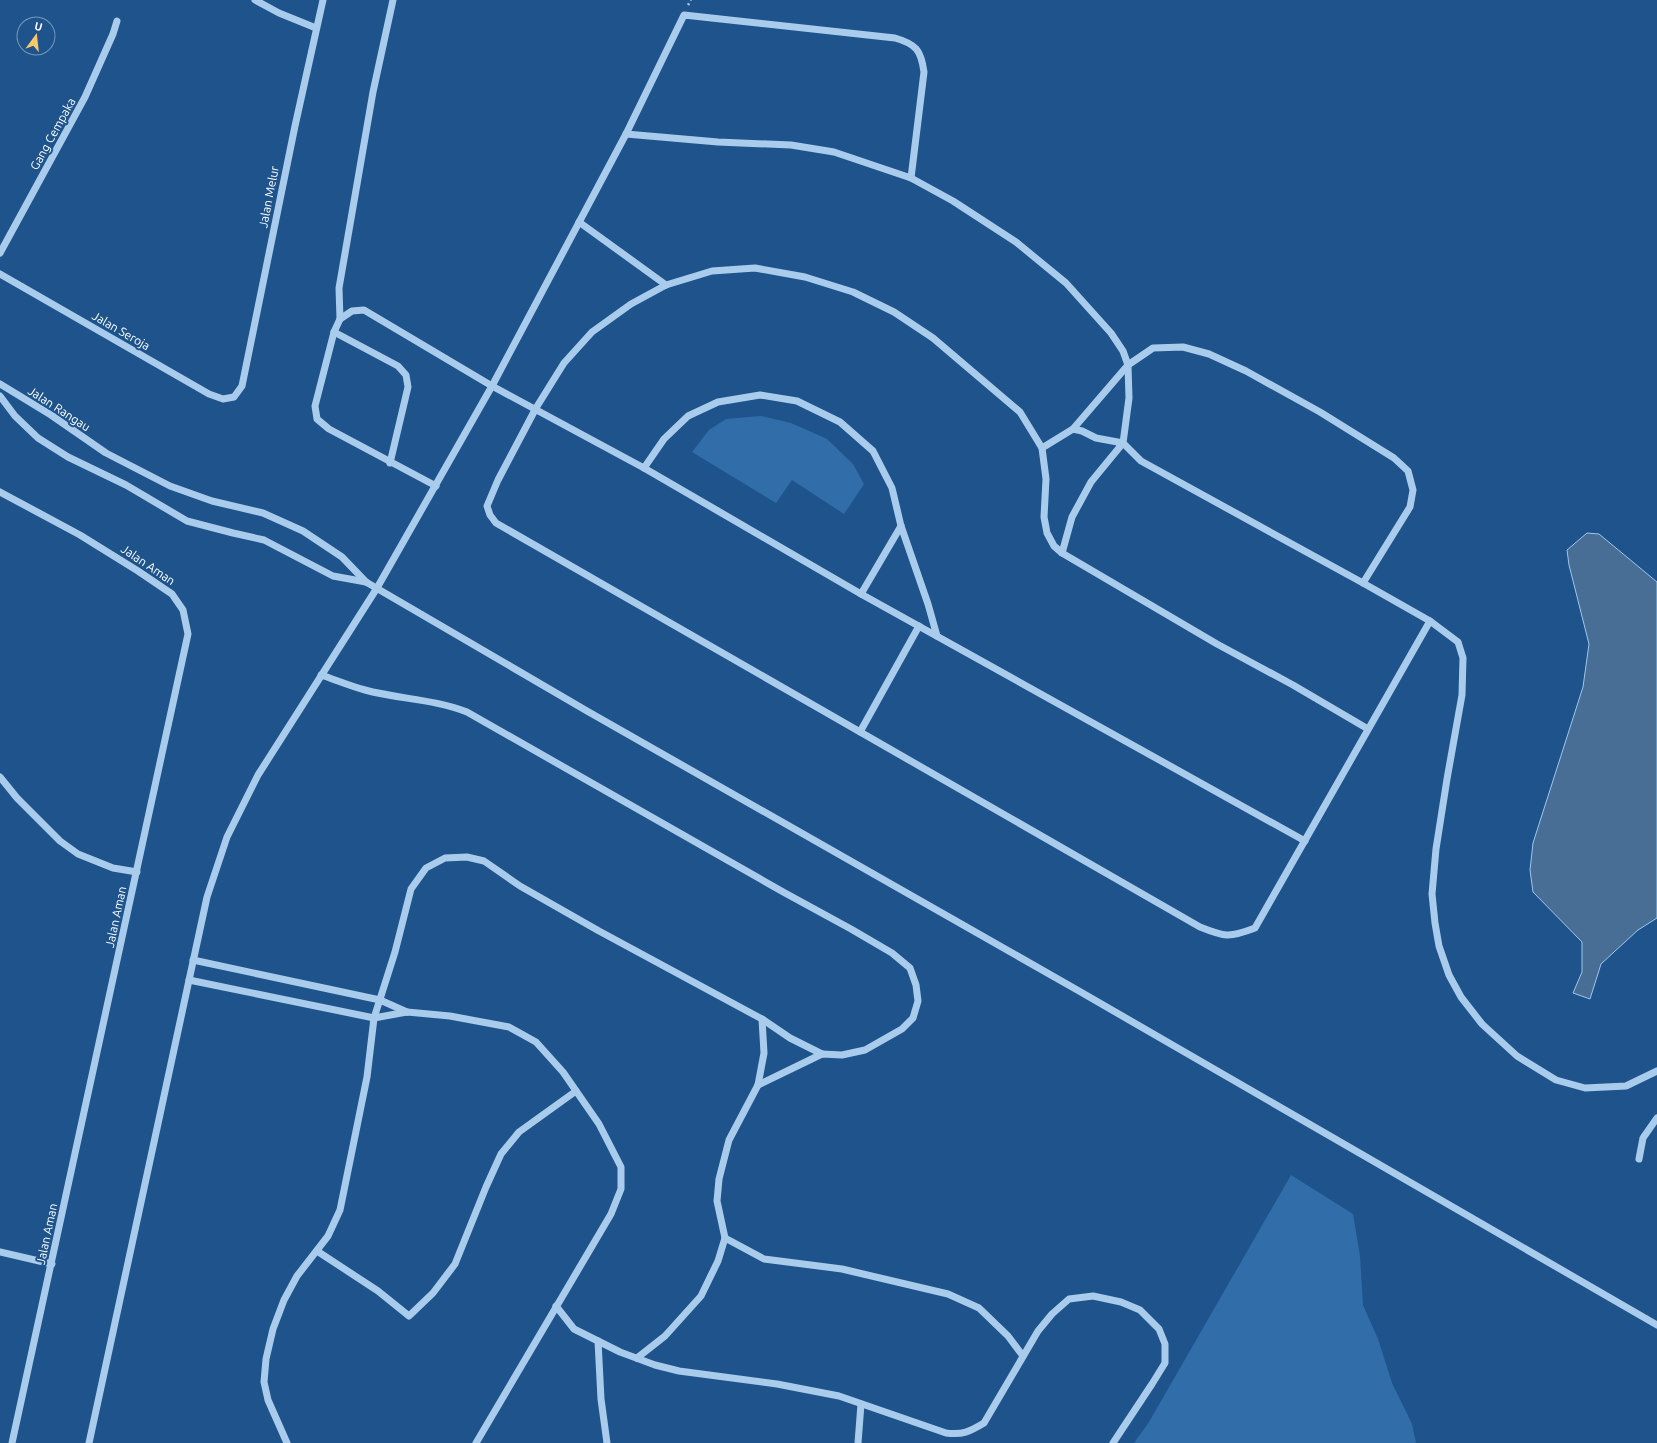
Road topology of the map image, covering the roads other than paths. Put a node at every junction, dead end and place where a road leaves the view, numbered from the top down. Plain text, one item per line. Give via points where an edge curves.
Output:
1 (255, 0) edge
2 (323, 0) edge
3 (393, 0) edge
4 (117, 21) dead end
5 (316, 28) junction
6 (626, 134) junction
7 (911, 178) junction
8 (579, 222) junction
9 (0, 253) edge
10 (0, 274) edge
11 (666, 285) junction
12 (340, 319) junction
13 (334, 332) junction
14 (1128, 365) junction
15 (0, 384) edge
16 (492, 386) junction
17 (0, 396) edge
18 (234, 397) joint
19 (536, 408) junction
20 (1073, 429) junction
21 (1123, 443) junction
22 (1042, 448) junction
23 (390, 463) junction
24 (644, 468) junction
25 (436, 486) junction
26 (0, 492) edge
27 (901, 526) junction
28 (1062, 552) junction
29 (366, 582) junction
30 (1363, 583) junction
31 (377, 588) junction
32 (861, 594) junction
33 (1430, 621) junction
34 (919, 626) junction
35 (937, 636) junction
36 (321, 675) junction
37 (1368, 729) junction
38 (860, 732) junction
39 (0, 777) edge
40 (1305, 841) junction
41 (137, 872) junction
42 (193, 960) junction
43 (188, 980) junction
44 (380, 1000) junction
45 (408, 1012) junction
46 (374, 1018) junction
47 (762, 1019) junction
48 (822, 1054) junction
49 (1657, 1071) edge
50 (758, 1085) junction
51 (576, 1091) junction
52 (1657, 1118) edge
53 (1639, 1159) dead end
54 (725, 1238) junction
55 (317, 1251) junction
56 (0, 1252) edge
57 (52, 1264) junction
58 (556, 1306) junction
59 (1657, 1325) edge
60 (598, 1341) junction
61 (1024, 1356) junction
62 (637, 1358) junction
63 (861, 1404) junction
64 (12, 1443) edge
65 (89, 1443) edge
66 (287, 1443) edge
67 (476, 1443) edge
68 (607, 1443) edge
69 (858, 1443) edge
70 (1113, 1443) edge

1 - 5 street
2 - 5 street, Jalan Melur
3 - 12 street via 373,92 339,288
4 - 9 street, Gang Cempaka via 85,97
5 - 18 street, Jalan Melur via 242,386
6 - 7 street via 791,145 834,152
6 - 7 street via 684,15 894,38 908,42 917,49 922,58 924,72
6 - 8 street
7 - 14 street via 953,201 1016,242 1066,283 1111,333 1123,351
8 - 11 street
8 - 16 street
10 - 18 street, Jalan Seroja via 209,394 223,399
11 - 19 street via 631,304 592,332 564,363
11 - 22 street via 712,271 755,268 805,277 854,292 894,312 933,338 965,364 1020,412
12 - 13 street
12 - 16 street via 352,311 364,310
13 - 23 street via 398,366 406,375 408,387
13 - 23 street via 315,406 317,419
14 - 20 street
14 - 21 street via 1129,398
14 - 30 street via 1153,348 1183,347 1209,354 1246,371 1314,409 1394,458 1408,472 1413,490 1410,507
15 - 29 street, Jalan Rangau via 106,453 170,486 192,495 244,508 303,531 342,557
16 - 19 street
16 - 25 street
17 - 29 street via 15,416 38,438 68,457 126,485 188,521 264,540 333,576
19 - 24 street
19 - 38 street via 487,506 496,523
20 - 21 street via 1096,438
20 - 22 street
21 - 28 street via 1091,482 1072,517
21 - 30 street via 1141,461
22 - 28 street via 1046,479 1044,516 1047,533 1054,546
23 - 25 street
24 - 27 street via 664,439 688,416 718,402 760,395 797,401 840,422 873,451 892,488
24 - 32 street
25 - 31 street
26 - 41 street, Jalan Aman via 138,570 172,594 183,610 188,634
27 - 32 street
27 - 35 street
28 - 37 street via 1217,644
29 - 31 street
30 - 33 street
31 - 36 street
31 - 59 street
32 - 34 street
33 - 37 street
33 - 49 street via 1458,642 1463,658 1462,694 1436,849 1432,894 1438,938 1449,975 1461,997 1482,1024 1517,1056 1556,1080 1585,1088 1626,1086
34 - 35 street
34 - 38 street
35 - 40 street
36 - 42 street via 258,775 227,837 207,897
36 - 48 street via 365,690 453,706 467,712 852,929 892,953 910,968 918,1001 913,1018 902,1030 865,1050 842,1055
37 - 40 street
38 - 40 street via 1200,927 1220,935 1237,935 1255,928
39 - 41 street via 60,841 78,854 113,868
41 - 57 street, Jalan Aman
42 - 43 street
42 - 44 street
43 - 46 street
43 - 65 street
44 - 45 street
44 - 46 street
44 - 47 street via 411,889 426,868 445,858 467,857 484,862 598,931
45 - 46 street
45 - 51 street via 450,1016 509,1027 536,1042
46 - 55 street via 367,1077 340,1210 328,1236
47 - 48 street via 790,1038
47 - 50 street via 764,1053
48 - 50 street
50 - 54 street via 729,1140 719,1179 717,1201
51 - 55 street via 519,1132 501,1154 455,1264 433,1293 409,1316
51 - 58 street via 599,1124 621,1167 621,1189 611,1214
52 - 53 street via 1643,1138
54 - 61 street via 764,1259 842,1269 948,1294 978,1308 1008,1336
54 - 62 street via 718,1261 700,1296 665,1336
55 - 66 street via 297,1276 284,1300 273,1329 266,1359 264,1382 268,1400
56 - 57 street
57 - 64 street, Jalan Aman
58 - 60 street via 574,1329
58 - 67 street
60 - 62 street
60 - 68 street via 601,1399
61 - 63 street via 984,1423 960,1435 946,1433
61 - 70 street via 1038,1331 1052,1314 1070,1299 1093,1296 1122,1302 1150,1318 1159,1329 1165,1344 1165,1363
62 - 63 street via 680,1371 777,1384 839,1396
63 - 69 street

